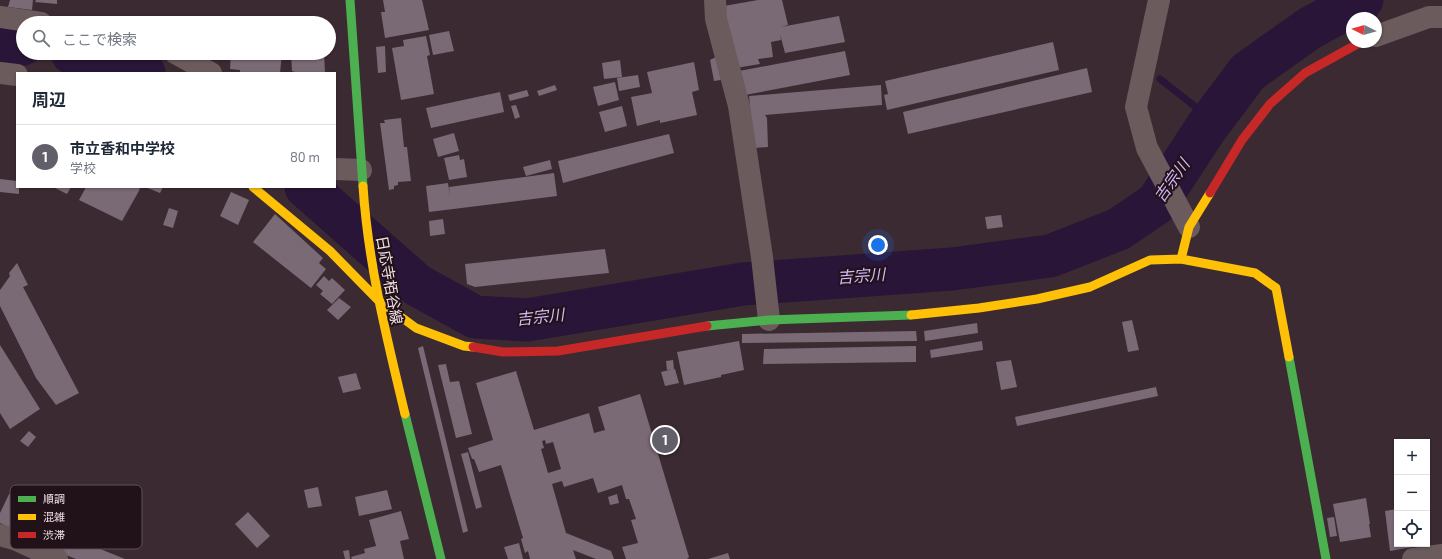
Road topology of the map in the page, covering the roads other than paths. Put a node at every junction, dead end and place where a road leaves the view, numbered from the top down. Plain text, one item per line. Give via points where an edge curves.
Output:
1 (350, 0) edge
2 (715, 0) edge
3 (1159, 0) edge
4 (0, 17) edge
5 (1442, 17) edge
6 (16, 19) edge
7 (1382, 34) edge
8 (1350, 48) edge
9 (188, 60) edge
10 (209, 72) edge
11 (0, 73) edge
12 (16, 75) edge
13 (336, 169) edge
14 (361, 170) junction
15 (254, 188) edge
16 (1184, 219) junction
17 (1181, 259) junction
18 (378, 300) junction
19 (769, 314) junction
20 (0, 535) edge
21 (10, 538) edge
22 (36, 549) edge
23 (1442, 555) edge
24 (57, 559) edge
25 (441, 559) edge
26 (1326, 559) edge
27 (1413, 559) edge

1 - 14 street, 日応寺栢谷線
2 - 19 street via 716,20 739,106
3 - 16 street via 1136,107 1147,148
4 - 6 street
5 - 7 street via 1429,17
8 - 16 street via 1305,73 1270,104
9 - 10 street
11 - 12 street
13 - 14 street
14 - 18 street, 日応寺栢谷線 via 372,272
15 - 18 street via 330,251
16 - 17 street
17 - 19 street via 1150,260 1090,288 979,308 917,315
17 - 26 street via 1255,273 1276,288
18 - 19 street via 416,328 439,338 464,346 503,352 558,351
18 - 25 street, 日応寺栢谷線
20 - 21 street
22 - 24 street
23 - 27 street

